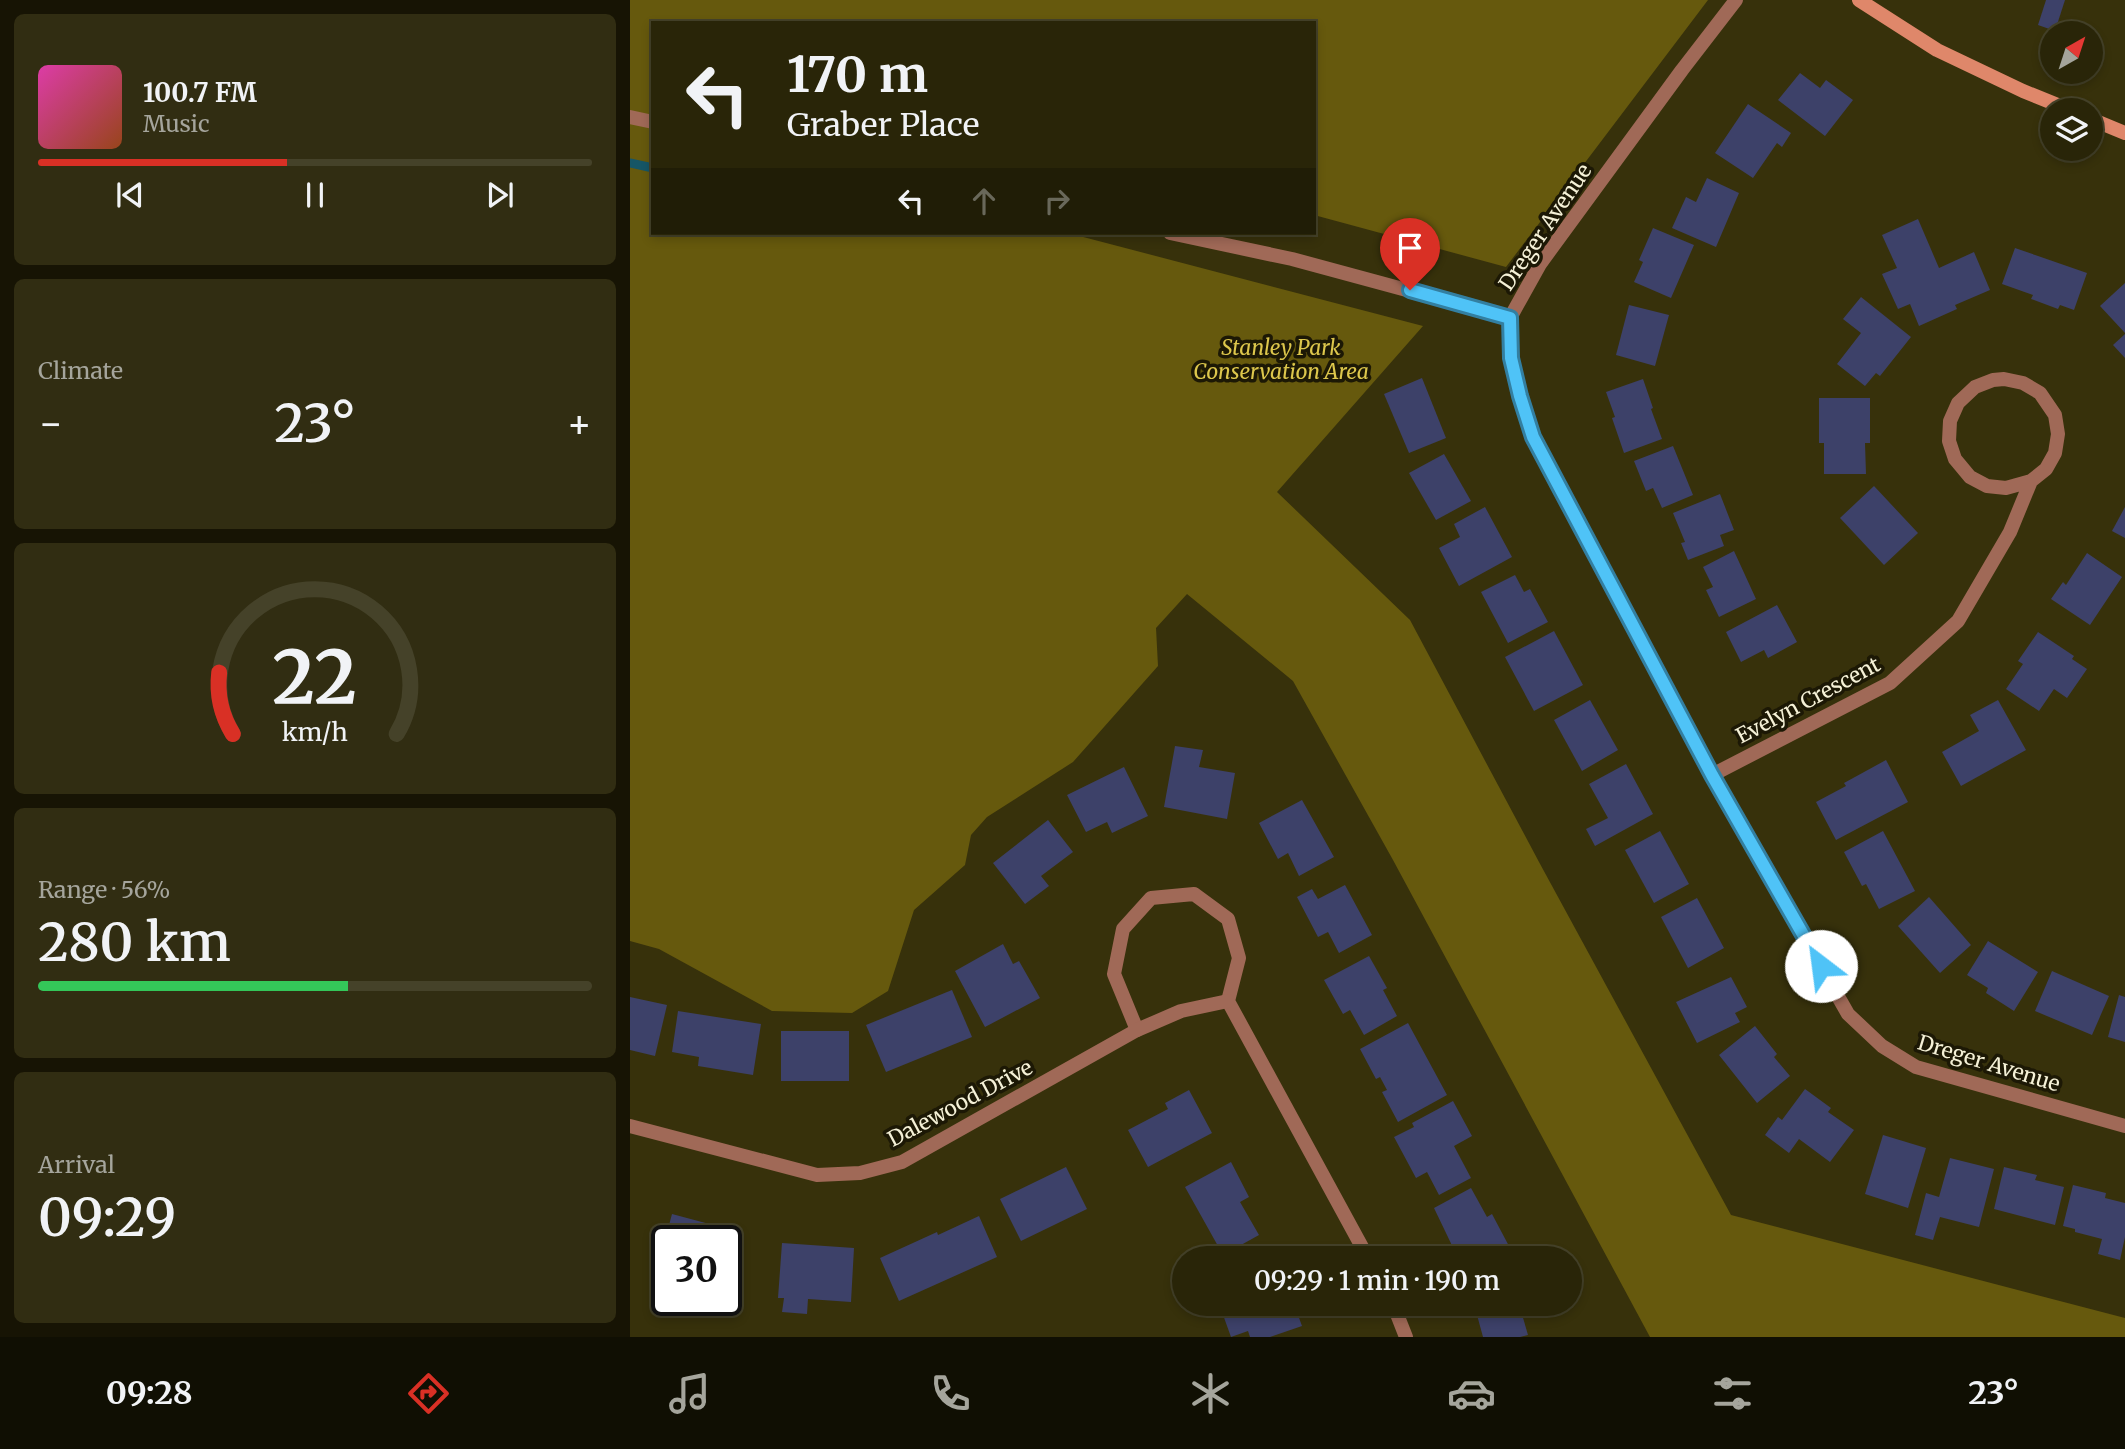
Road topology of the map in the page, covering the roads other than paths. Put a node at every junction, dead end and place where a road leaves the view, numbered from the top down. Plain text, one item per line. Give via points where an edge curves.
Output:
1 (1736, 0) edge
2 (1858, 0) edge
3 (2040, 98) edge
4 (630, 117) edge
5 (651, 122) edge
6 (2103, 124) edge
7 (2125, 133) edge
8 (1179, 235) edge
9 (1510, 318) junction
10 (2031, 481) junction
11 (1712, 775) junction
12 (1228, 1001) junction
13 (1137, 1030) junction
14 (630, 1126) edge
15 (2125, 1126) edge
16 (1361, 1246) edge
17 (1398, 1316) edge
18 (1406, 1337) edge

1 - 9 street, Dreger Avenue via 1540,264
2 - 3 main road via 1937,50
4 - 5 street
6 - 7 main road
8 - 9 street via 1292,259
9 - 11 street, Dreger Avenue via 1511,358 1533,437
10 - 10 street, Evelyn Crescent via 2046,469 2055,453 2055,415 2040,393 2023,383 2004,379 1975,387 1958,403 1950,421 1949,441 1955,459 1970,477 1987,486 2006,488
10 - 11 street, Evelyn Crescent via 2010,532 1949,630 1890,683
11 - 15 street, Dreger Avenue via 1848,1014 1882,1046 1916,1067
12 - 13 street, Dalewood Drive via 1181,1011
12 - 13 street via 1239,958 1228,919 1194,894 1151,898 1123,929 1114,974
12 - 16 street
13 - 14 street, Dalewood Drive via 902,1161 860,1173 817,1175
17 - 18 street

